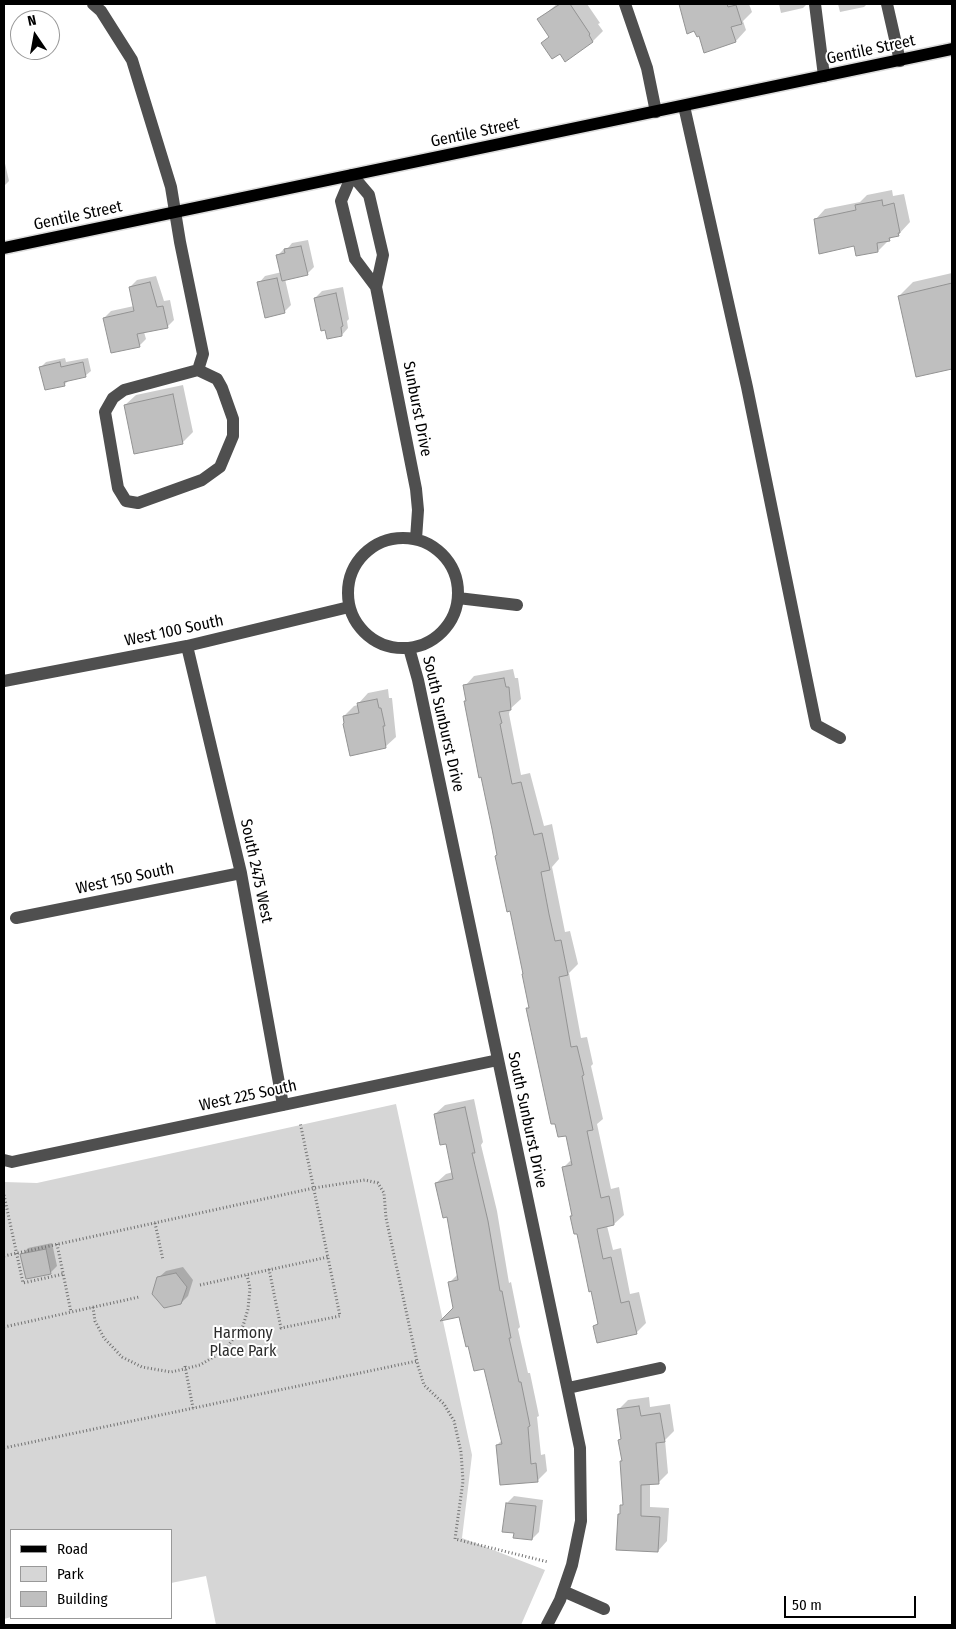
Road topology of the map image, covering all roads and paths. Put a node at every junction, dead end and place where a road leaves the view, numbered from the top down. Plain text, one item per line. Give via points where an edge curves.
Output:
1 (93, 4) edge
2 (625, 4) edge
3 (815, 4) edge
4 (887, 4) edge
5 (952, 49) edge
6 (900, 60) junction
7 (824, 76) junction
8 (684, 106) junction
9 (656, 112) junction
10 (352, 175) junction
11 (176, 212) junction
12 (4, 248) edge
13 (376, 287) junction
14 (198, 370) junction
15 (416, 539) junction
16 (458, 598) junction
17 (517, 605) dead end
18 (349, 607) junction
19 (187, 646) junction
20 (409, 648) junction
21 (4, 681) edge
22 (840, 738) dead end
23 (241, 872) junction
24 (16, 918) dead end
25 (498, 1060) junction
26 (283, 1105) junction
27 (300, 1122) dead end
28 (4, 1160) edge
29 (314, 1188) junction
30 (4, 1195) edge
31 (155, 1223) junction
32 (57, 1244) junction
33 (16, 1253) junction
34 (4, 1256) edge
35 (328, 1257) junction
36 (163, 1260) dead end
37 (269, 1269) junction
38 (64, 1274) junction
39 (247, 1275) junction
40 (200, 1285) dead end
41 (139, 1297) dead end
42 (92, 1307) junction
43 (72, 1312) junction
44 (4, 1327) edge
45 (417, 1361) junction
46 (185, 1367) junction
47 (660, 1368) dead end
48 (568, 1388) junction
49 (193, 1408) junction
50 (4, 1448) edge
51 (548, 1562) dead end
52 (562, 1595) junction
53 (604, 1609) dead end
54 (548, 1625) edge

1 - 11 street via 101,11 132,60
2 - 9 street via 647,68
3 - 7 street
4 - 6 street
5 - 6 main road, Gentile Street
6 - 7 main road, Gentile Street
7 - 8 main road, Gentile Street
8 - 9 main road, Gentile Street
8 - 22 street via 747,387 816,725
9 - 10 main road, Gentile Street
10 - 11 main road, Gentile Street
10 - 13 street, Sunburst Drive via 369,194 383,255
10 - 13 street, Sunburst Drive via 341,201 355,259
11 - 12 main road, Gentile Street
11 - 14 street via 203,354
13 - 15 street, Sunburst Drive via 416,489
14 - 14 street via 124,390 113,398 105,412 118,488 126,501 138,503 202,480 220,467 233,436 233,419 216,379
15 - 16 street via 443,555 458,582
15 - 18 street via 397,538 379,543 363,554 353,570 348,588
16 - 17 street
16 - 20 street via 453,616 442,632 427,643
18 - 19 street, West 100 South
18 - 20 street via 355,621 378,642
19 - 21 street, West 100 South
19 - 23 street, South 2475 West
20 - 25 street, South Sunburst Drive
23 - 24 street, West 150 South
23 - 26 street, South 2475 West
25 - 26 street, West 225 South
25 - 48 street, South Sunburst Drive
26 - 28 street, West 225 South via 12,1162
27 - 29 path
29 - 31 path
29 - 35 path
29 - 45 path via 365,1180 378,1183 384,1193 386,1218
30 - 33 path
31 - 32 path
31 - 36 path
32 - 33 path
32 - 38 path
33 - 34 path
33 - 38 path via 23,1283
35 - 37 path
35 - 37 path via 340,1316 281,1328
37 - 39 path
38 - 43 path
39 - 40 path
39 - 46 path via 250,1288 243,1326 224,1351 200,1365
41 - 42 path
42 - 43 path
42 - 46 path via 104,1338 122,1357 142,1367 170,1372
43 - 44 path
45 - 49 path
45 - 51 path via 424,1385 444,1404 454,1422 461,1452 463,1481 455,1539
46 - 49 path
47 - 48 street
48 - 52 street, South Sunburst Drive via 580,1448 581,1520
49 - 50 path
52 - 53 street
52 - 54 street

